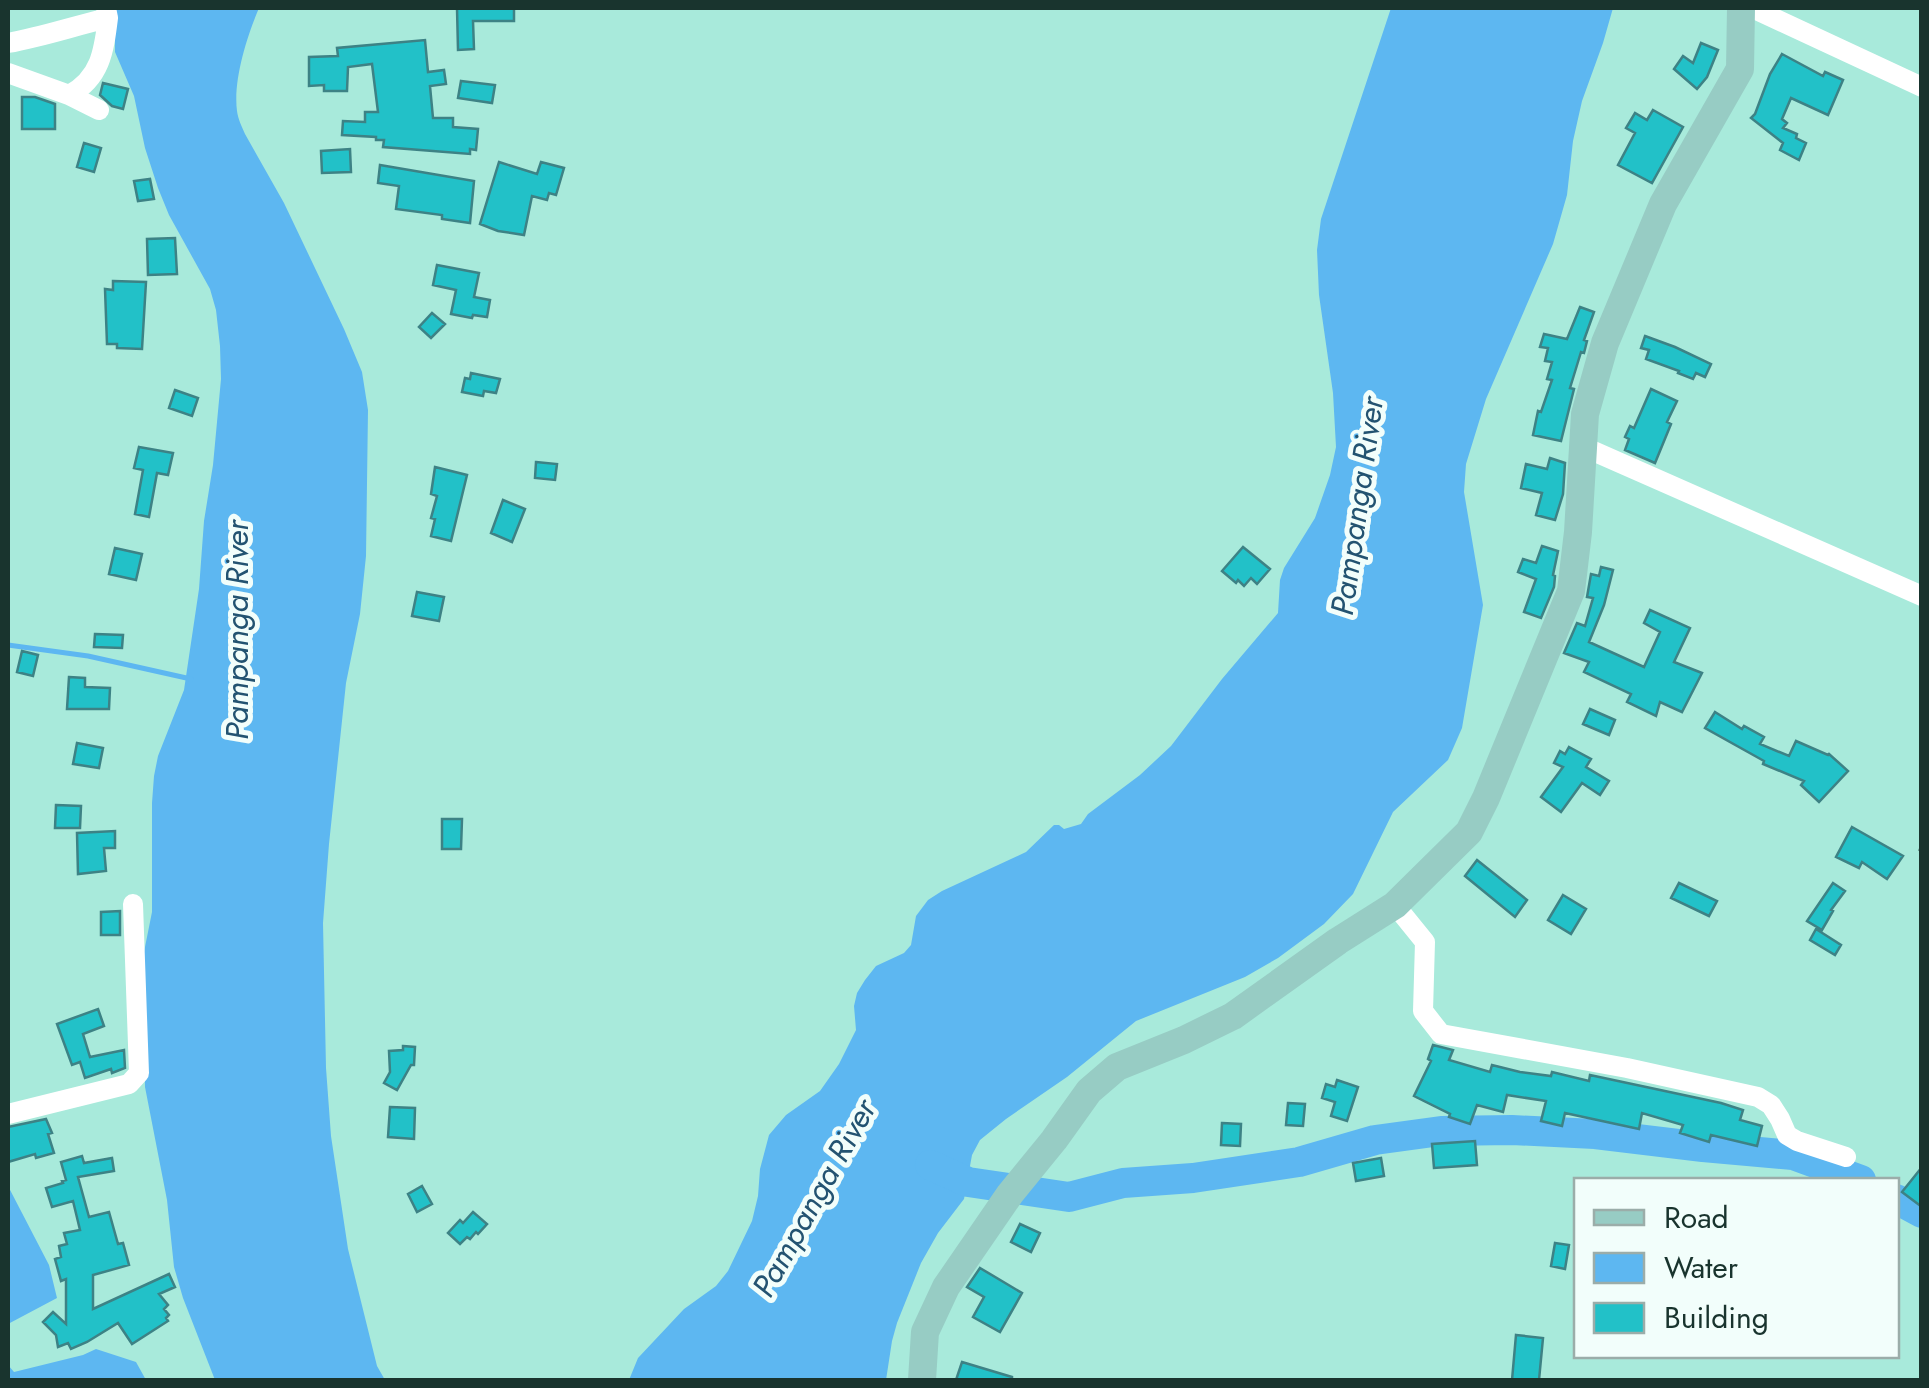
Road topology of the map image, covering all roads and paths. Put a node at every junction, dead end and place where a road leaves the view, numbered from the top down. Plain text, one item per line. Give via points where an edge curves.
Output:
1 (1741, 8) edge
2 (1752, 8) edge
3 (107, 13) edge
4 (8, 43) edge
5 (8, 73) edge
6 (1922, 87) edge
7 (70, 95) junction
8 (99, 110) dead end
9 (1584, 447) junction
10 (1922, 596) edge
11 (1922, 845) edge
12 (1919, 851) dead end
13 (133, 904) dead end
14 (1395, 905) junction
15 (8, 1114) edge
16 (1846, 1158) dead end
17 (922, 1380) edge

1 - 9 main road via 1740,69 1664,204 1605,343 1585,414
2 - 6 street
3 - 4 street
3 - 7 street via 103,57
5 - 7 street
7 - 8 street
9 - 10 street
9 - 14 main road via 1571,591 1486,798 1468,832
11 - 12 path
13 - 15 street via 139,1072 129,1084
14 - 16 street via 1425,942 1424,1011 1441,1034 1758,1097 1771,1105 1787,1135
14 - 17 main road via 1233,1016 1117,1067 1089,1091 946,1287 925,1332

